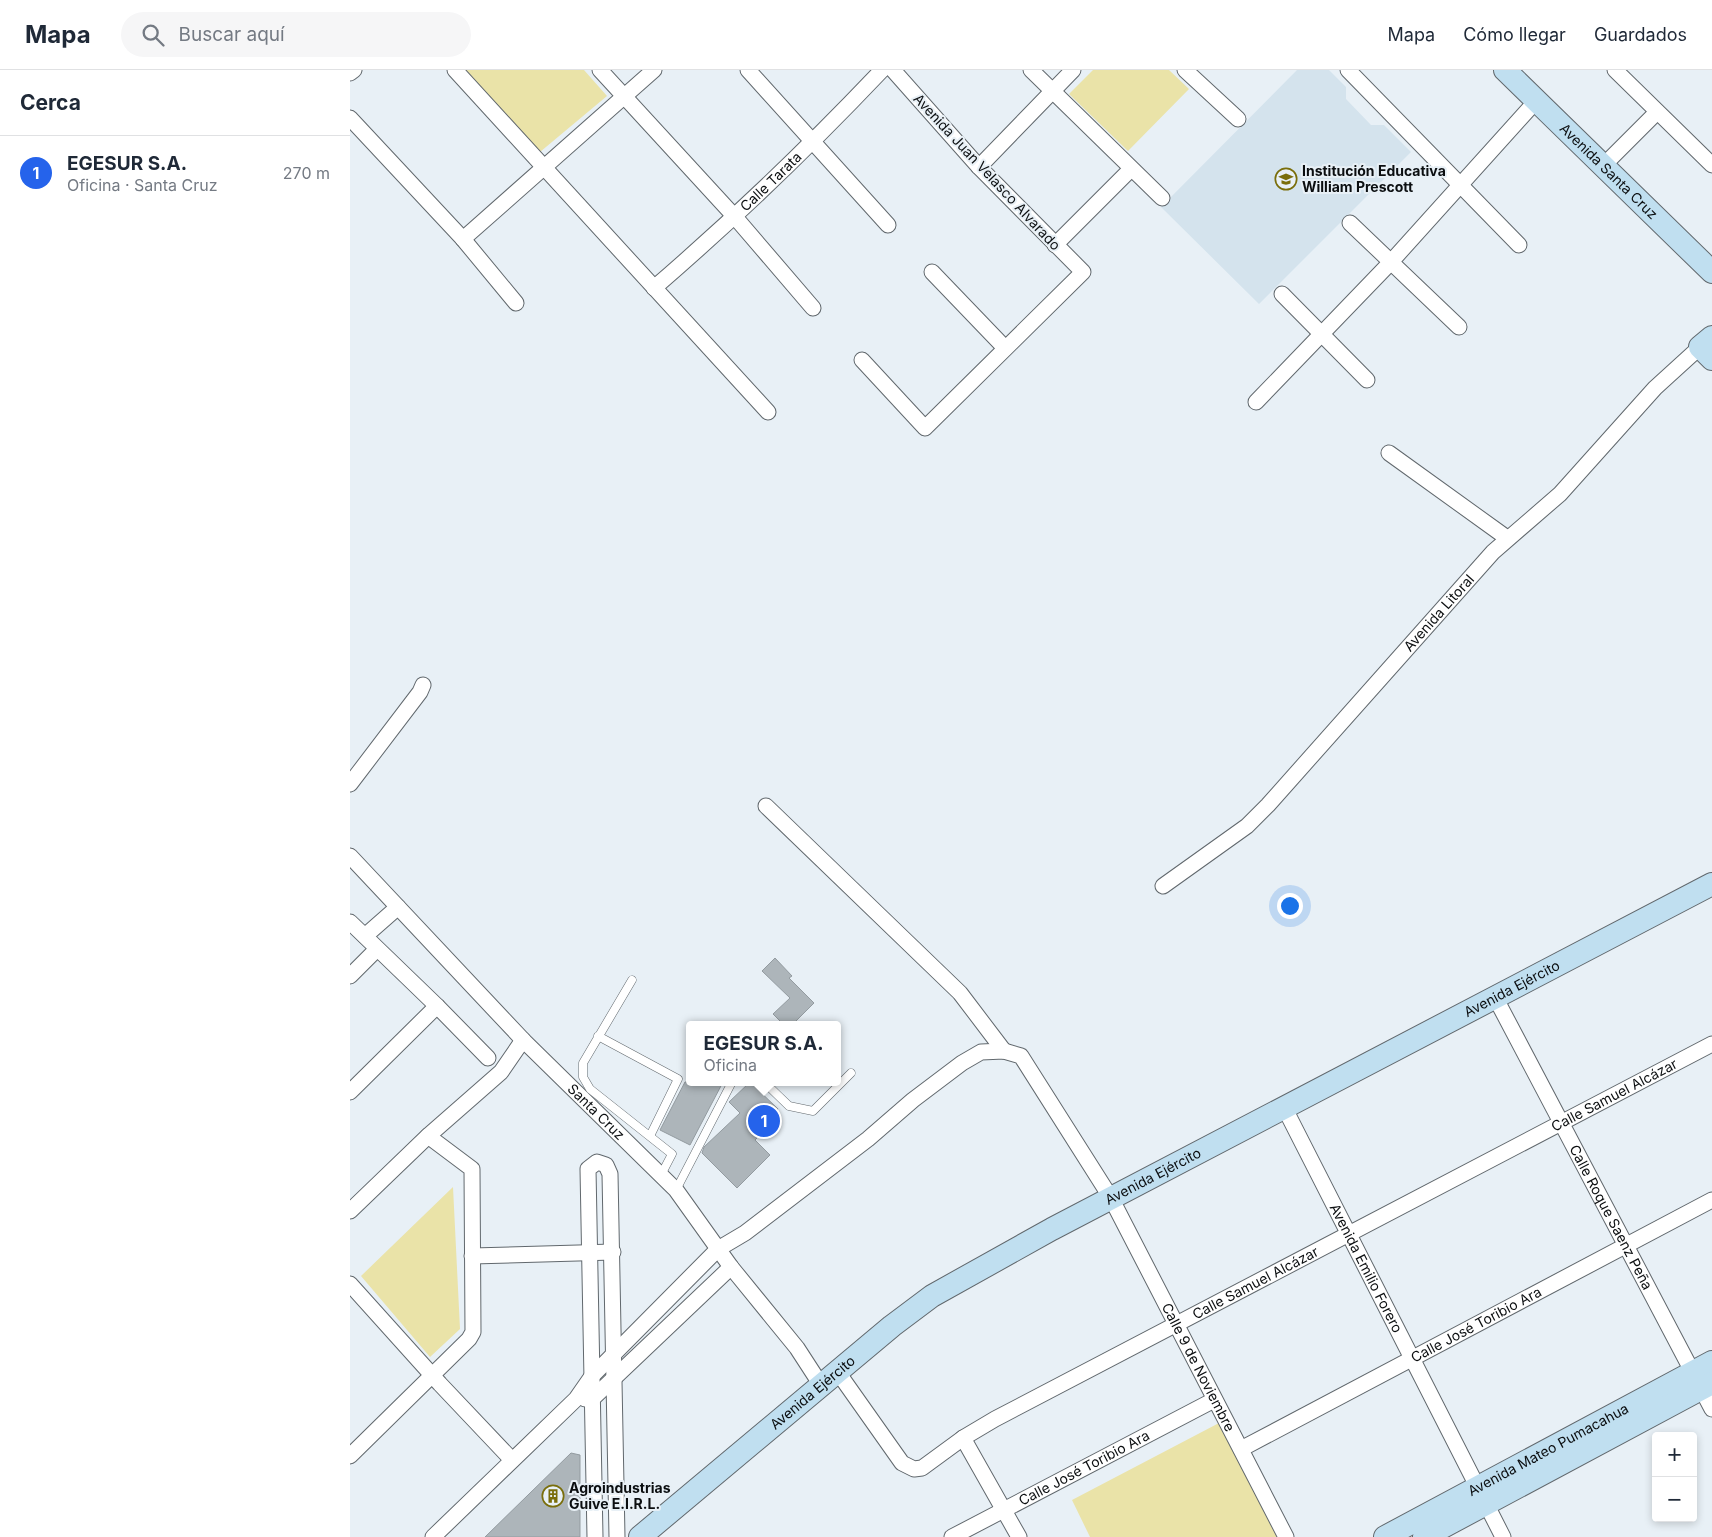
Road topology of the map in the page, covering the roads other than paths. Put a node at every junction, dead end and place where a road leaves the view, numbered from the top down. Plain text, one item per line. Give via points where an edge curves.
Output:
1 (354, 70) edge
2 (455, 70) edge
3 (600, 70) edge
4 (654, 70) edge
5 (748, 70) edge
6 (882, 70) edge
7 (893, 70) edge
8 (1031, 70) edge
9 (1073, 70) edge
10 (1185, 70) edge
11 (1348, 70) edge
12 (1505, 70) edge
13 (1614, 70) edge
14 (350, 73) edge
15 (1052, 92) junction
16 (624, 96) junction
17 (1536, 101) junction
18 (1657, 112) junction
19 (350, 118) edge
20 (1238, 119) dead end
21 (815, 141) junction
22 (1712, 165) edge
23 (1603, 166) junction
24 (979, 167) junction
25 (543, 168) junction
26 (1132, 169) junction
27 (1460, 185) junction
28 (1162, 198) dead end
29 (735, 217) junction
30 (1350, 223) dead end
31 (888, 225) dead end
32 (464, 239) junction
33 (1055, 245) junction
34 (1519, 245) dead end
35 (1390, 263) junction
36 (932, 272) dead end
37 (1712, 272) edge
38 (654, 288) junction
39 (1282, 294) dead end
40 (516, 303) dead end
41 (813, 308) dead end
42 (1460, 327) dead end
43 (1322, 334) junction
44 (1708, 347) edge
45 (1005, 348) junction
46 (862, 360) dead end
47 (1367, 380) dead end
48 (1256, 402) dead end
49 (768, 412) dead end
50 (1389, 453) dead end
51 (1507, 538) junction
52 (423, 685) dead end
53 (350, 784) edge
54 (766, 806) dead end
55 (350, 856) edge
56 (1163, 886) dead end
57 (1710, 889) edge
58 (398, 907) junction
59 (350, 922) edge
60 (365, 936) junction
61 (377, 950) junction
62 (350, 976) edge
63 (632, 980) dead end
64 (1495, 997) junction
65 (437, 1006) junction
66 (598, 1036) junction
67 (524, 1040) junction
68 (1712, 1044) edge
69 (1004, 1051) junction
70 (488, 1058) dead end
71 (850, 1073) dead end
72 (841, 1082) edge
73 (730, 1086) edge
74 (768, 1086) edge
75 (837, 1086) edge
76 (350, 1092) edge
77 (1284, 1107) junction
78 (1561, 1123) junction
79 (428, 1136) junction
80 (650, 1136) junction
81 (661, 1175) junction
82 (676, 1190) junction
83 (1111, 1198) junction
84 (1712, 1200) edge
85 (350, 1211) edge
86 (1349, 1234) junction
87 (1626, 1246) junction
88 (718, 1249) junction
89 (613, 1252) junction
90 (590, 1253) junction
91 (472, 1256) junction
92 (731, 1267) junction
93 (350, 1284) edge
94 (1174, 1324) junction
95 (614, 1356) junction
96 (1412, 1358) junction
97 (432, 1374) junction
98 (592, 1376) junction
99 (1704, 1377) edge
100 (829, 1378) junction
101 (614, 1381) junction
102 (576, 1399) junction
103 (592, 1399) junction
104 (1214, 1400) junction
105 (1712, 1410) edge
106 (963, 1438) junction
107 (1241, 1450) junction
108 (351, 1452) edge
109 (512, 1460) junction
110 (1482, 1496) junction
111 (1005, 1510) junction
112 (433, 1537) edge
113 (596, 1537) edge
114 (617, 1537) edge
115 (640, 1537) edge
116 (952, 1537) edge
117 (1019, 1537) edge
118 (1286, 1537) edge
119 (1385, 1537) edge
120 (1424, 1537) edge
121 (1503, 1537) edge

1 - 14 street
2 - 25 street
3 - 16 street
4 - 16 street
5 - 21 street
6 - 21 street, Calle Tarata
7 - 24 street, Avenida Juan Velasco Alvarado
8 - 15 street
9 - 15 street
10 - 20 street
11 - 27 street
12 - 17 main road, Avenida Santa Cruz
13 - 18 street
15 - 24 street
15 - 26 street
16 - 25 street
16 - 29 street
17 - 23 main road, Avenida Santa Cruz
17 - 27 street
18 - 22 street
18 - 23 street
19 - 32 street
21 - 29 street, Calle Tarata
21 - 31 street
23 - 37 main road, Avenida Santa Cruz
24 - 33 street, Avenida Juan Velasco Alvarado
25 - 32 street
25 - 38 street
26 - 28 street
26 - 33 street
27 - 34 street
27 - 35 street
29 - 38 street, Calle Tarata
29 - 41 street
30 - 35 street
32 - 40 street
33 - 45 street, Avenida Juan Velasco Alvarado via 1083,272
35 - 42 street
35 - 43 street
36 - 45 street
38 - 49 street
39 - 43 street
43 - 47 street
43 - 48 street
44 - 51 street, Avenida Litoral via 1655,388 1560,494
45 - 46 street via 925,428
50 - 51 street
51 - 56 street, Avenida Litoral via 1268,805 1247,826
52 - 53 street
54 - 69 street via 960,993
55 - 58 street, Santa Cruz
57 - 64 main road, Avenida Ejército
58 - 60 street
58 - 67 street, Santa Cruz
59 - 60 street
60 - 61 street
61 - 62 street
61 - 65 street
63 - 66 lane
64 - 77 main road, Avenida Ejército
64 - 78 street, Calle Roque Saenz Peña
65 - 70 street
65 - 76 street
66 - 80 lane via 583,1063 583,1077 590,1089
66 - 80 lane via 678,1079
67 - 79 street via 501,1072
67 - 81 street, Santa Cruz
68 - 78 street, Calle Samuel Alcázar
69 - 83 street, Calle 9 de Noviembre via 1021,1056
69 - 88 street via 981,1052 962,1063 745,1233
71 - 72 lane
73 - 82 lane
74 - 75 lane via 789,1106 813,1111
77 - 83 main road, Avenida Ejército
77 - 86 street, Avenida Emilio Forero
78 - 86 street, Calle Samuel Alcázar
78 - 87 street, Calle Roque Saenz Peña
79 - 85 street
79 - 91 street via 472,1169
80 - 81 lane via 672,1154
81 - 82 street, Santa Cruz
82 - 88 street, Santa Cruz
83 - 94 street, Calle 9 de Noviembre
83 - 100 main road, Avenida Ejército via 932,1296
84 - 87 street, Calle José Toribio Ara
86 - 94 street, Calle Samuel Alcázar
86 - 96 street, Avenida Emilio Forero
87 - 96 street, Calle José Toribio Ara
87 - 99 street, Calle Roque Saenz Peña
88 - 92 street, Santa Cruz
88 - 95 street
89 - 90 street
89 - 90 street via 610,1174 606,1165 597,1162 588,1169
89 - 95 street
90 - 91 street
90 - 98 street
91 - 97 street via 473,1332
92 - 100 street, Santa Cruz via 797,1348
92 - 101 street
93 - 97 street
94 - 104 street, Calle 9 de Noviembre
94 - 106 street, Calle Samuel Alcázar
95 - 98 street
95 - 101 street
96 - 107 street, Calle José Toribio Ara
96 - 110 street, Avenida Emilio Forero
97 - 108 street
97 - 109 street
98 - 102 street
98 - 103 street
99 - 105 street, Calle Roque Saenz Peña
99 - 110 main road, Avenida Mateo Pumacahua
100 - 106 street, Calle Samuel Alcázar via 914,1470 922,1468
100 - 115 main road, Avenida Ejército
101 - 103 street
101 - 114 street
102 - 103 street
102 - 109 street
103 - 113 street
104 - 107 street, Calle 9 de Noviembre
104 - 111 street, Calle José Toribio Ara
106 - 111 street
107 - 118 street, Calle 9 de Noviembre
109 - 112 street
110 - 119 main road, Avenida Mateo Pumacahua
110 - 120 main road, Avenida Mateo Pumacahua
110 - 121 street, Avenida Emilio Forero
111 - 116 street, Calle José Toribio Ara
111 - 117 street

